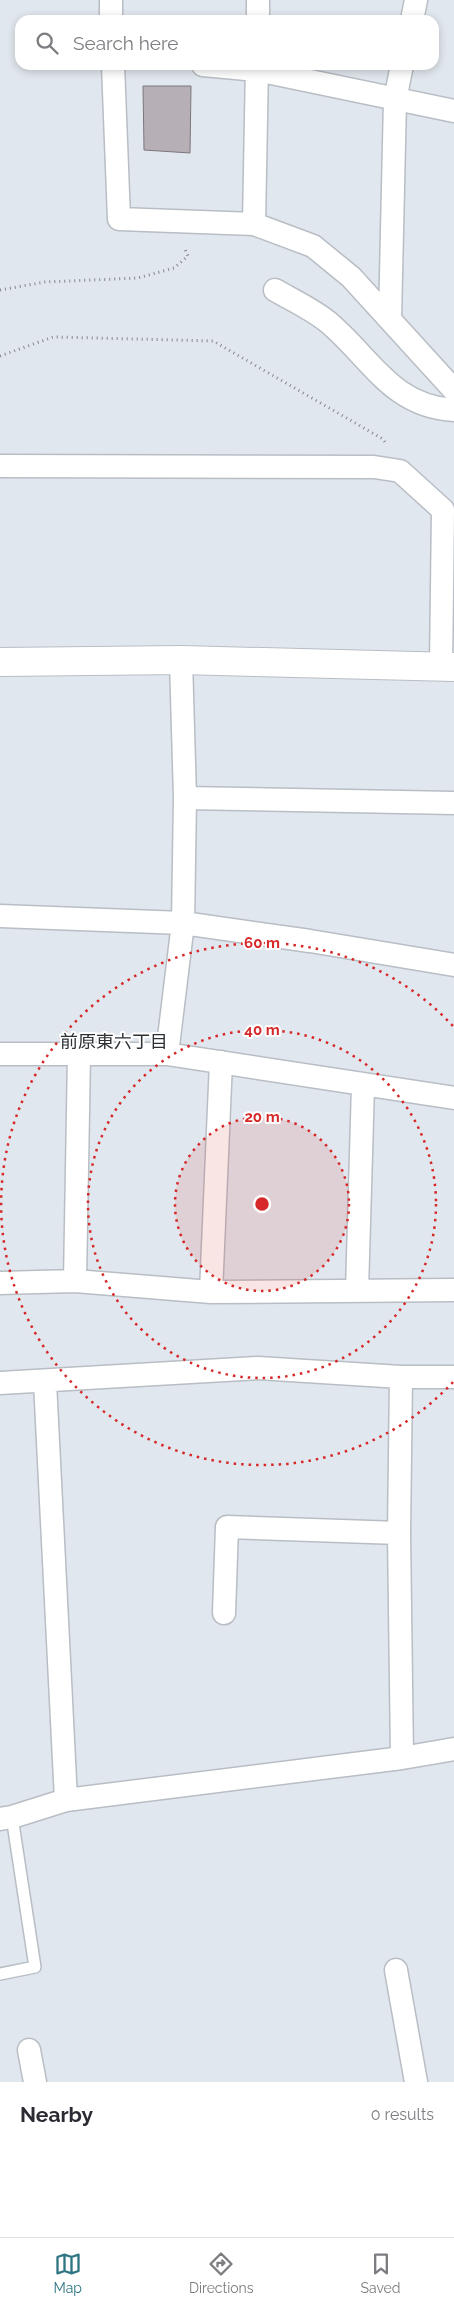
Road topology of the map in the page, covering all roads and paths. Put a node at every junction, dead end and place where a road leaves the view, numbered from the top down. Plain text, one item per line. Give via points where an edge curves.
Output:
1 (111, 0) edge
2 (258, 0) edge
3 (416, 0) edge
4 (112, 15) edge
5 (258, 15) edge
6 (413, 15) edge
7 (114, 70) edge
8 (257, 70) edge
9 (269, 70) edge
10 (401, 70) edge
11 (394, 100) junction
12 (454, 111) edge
13 (254, 224) junction
14 (174, 268) dead end
15 (0, 290) edge
16 (275, 290) dead end
17 (390, 319) junction
18 (0, 356) edge
19 (454, 390) edge
20 (454, 410) edge
21 (0, 466) edge
22 (400, 471) junction
23 (180, 660) junction
24 (0, 662) edge
25 (447, 667) edge
26 (185, 798) junction
27 (454, 803) edge
28 (0, 916) edge
29 (183, 923) junction
30 (454, 965) edge
31 (0, 1054) edge
32 (79, 1054) junction
33 (167, 1054) junction
34 (221, 1062) junction
35 (362, 1084) junction
36 (454, 1098) edge
37 (75, 1281) junction
38 (0, 1283) edge
39 (454, 1290) edge
40 (357, 1291) junction
41 (211, 1292) junction
42 (454, 1377) edge
43 (401, 1378) junction
44 (45, 1382) junction
45 (0, 1383) edge
46 (399, 1533) junction
47 (224, 1613) dead end
48 (454, 1749) edge
49 (402, 1758) junction
50 (66, 1800) junction
51 (6, 1818) edge
52 (396, 1970) dead end
53 (0, 1974) edge
54 (29, 2050) dead end
55 (35, 2082) edge
56 (416, 2082) edge

1 - 4 street
2 - 5 street
3 - 6 street
7 - 13 street via 119,219
8 - 13 street
9 - 11 street
10 - 11 street
11 - 12 street
11 - 17 street
13 - 17 street via 313,246 351,277
14 - 15 path via 138,278 45,282
16 - 20 street via 327,322 403,396 436,409
17 - 19 street
18 - 22 path via 53,336 213,341 384,439
21 - 22 street via 374,468
22 - 25 street via 443,510
23 - 24 street
23 - 25 street
23 - 26 street
26 - 27 street
26 - 29 street
28 - 29 street
29 - 30 street
29 - 33 street
31 - 32 street
32 - 33 street
32 - 37 street
33 - 34 street
34 - 35 street
34 - 41 street
35 - 36 street
35 - 40 street
37 - 38 street
37 - 41 street
39 - 40 street
40 - 41 street
42 - 43 street
43 - 44 street via 258,1368
43 - 46 street
44 - 45 street
44 - 50 street
46 - 47 street via 227,1527
46 - 49 street
48 - 49 street
49 - 50 street
50 - 51 street
51 - 53 lane via 35,1967
52 - 56 street
54 - 55 street

